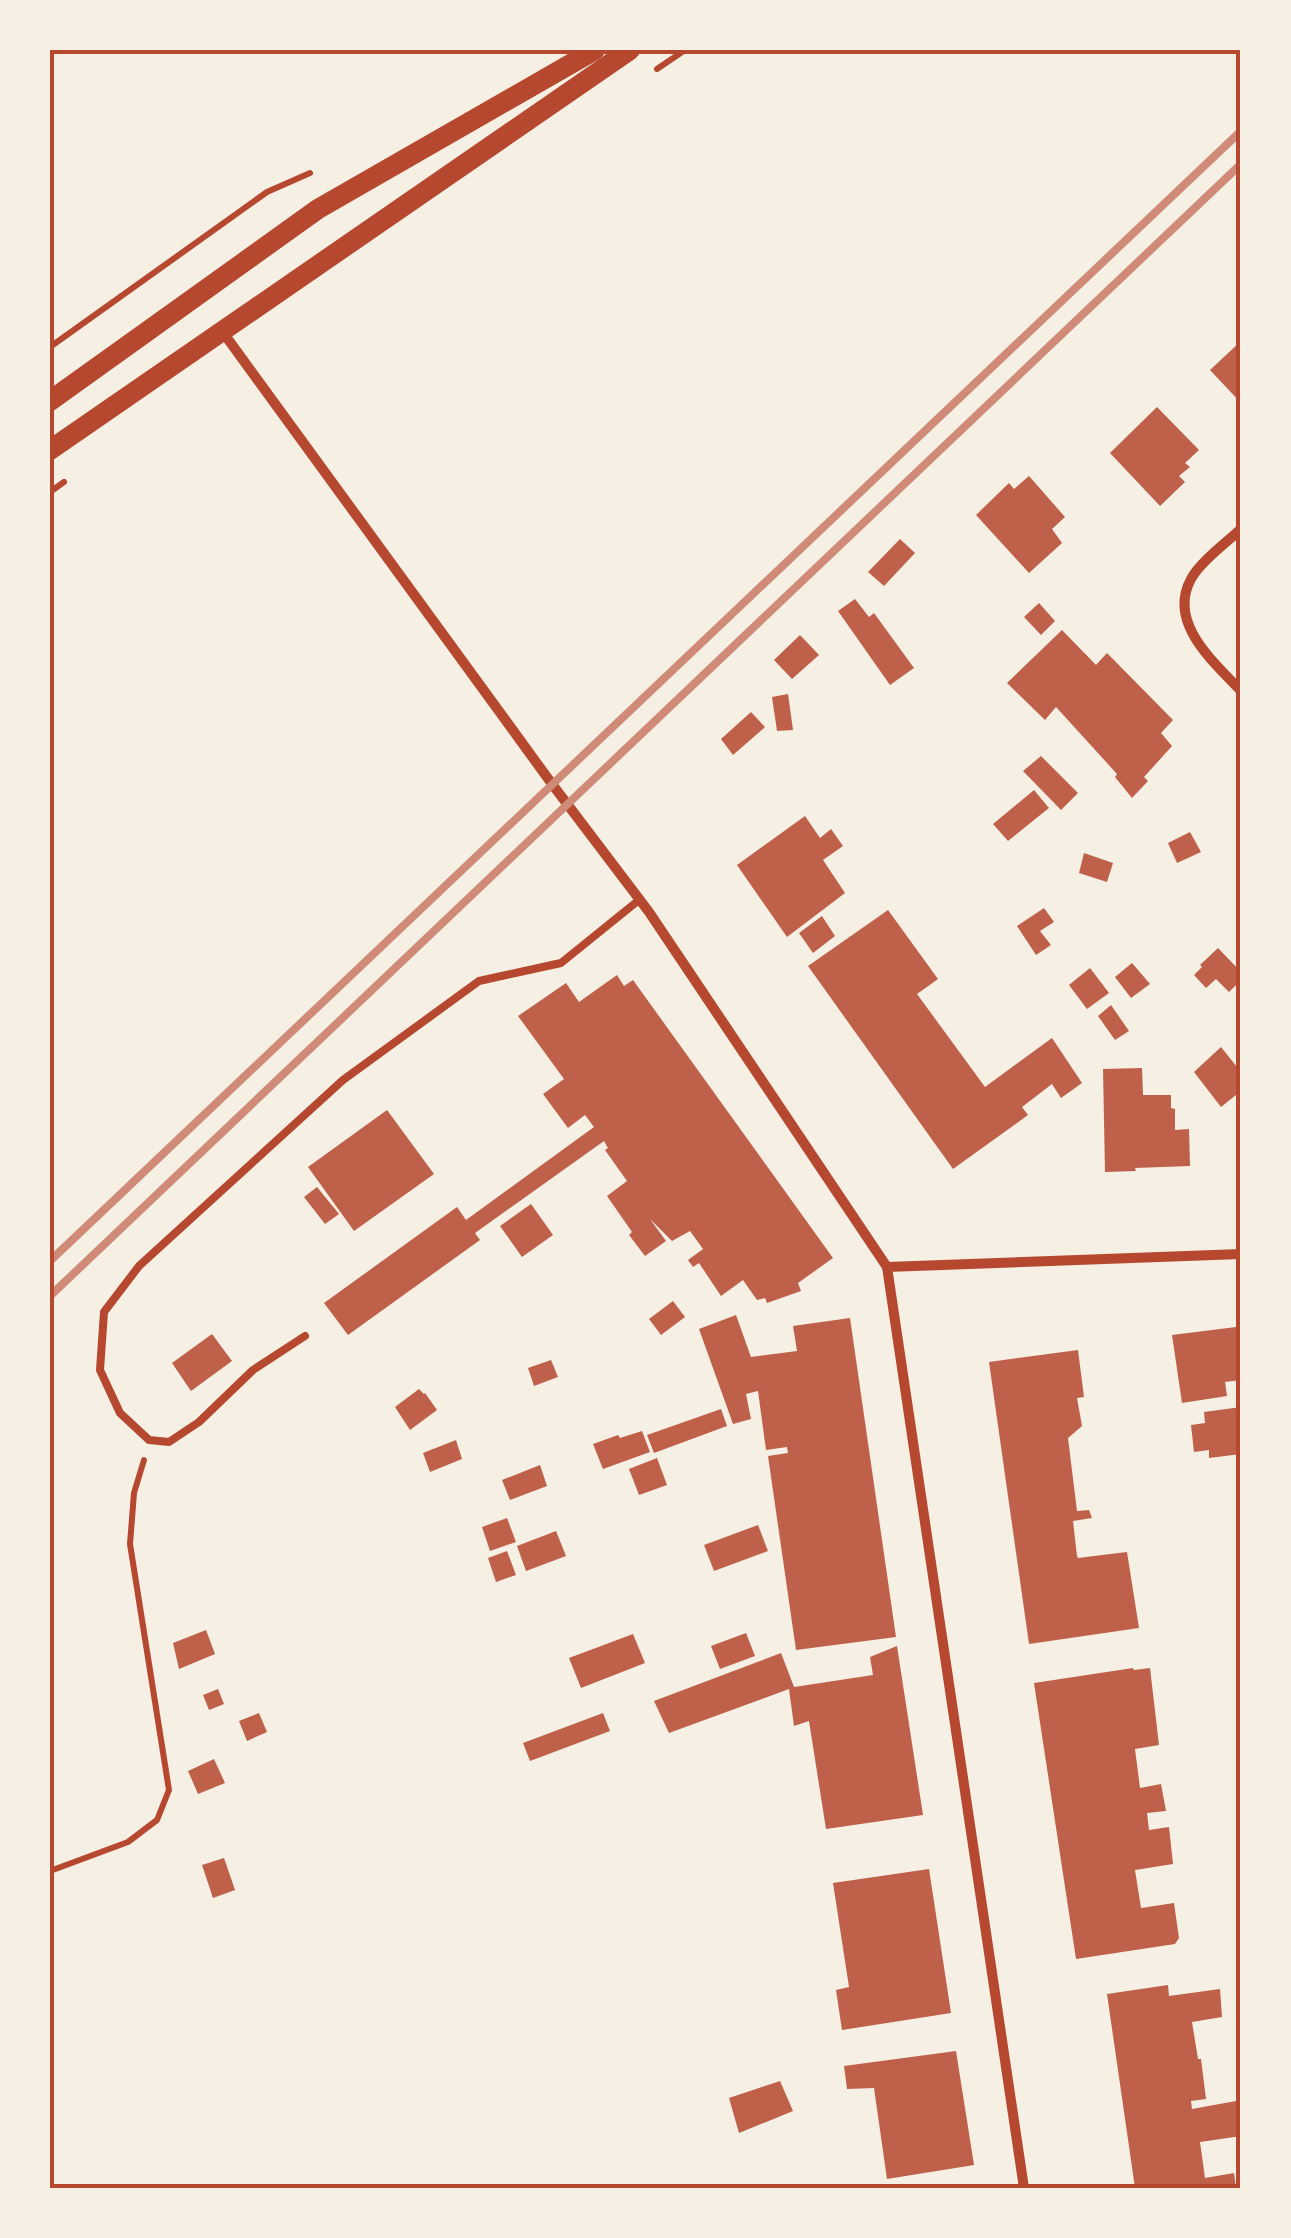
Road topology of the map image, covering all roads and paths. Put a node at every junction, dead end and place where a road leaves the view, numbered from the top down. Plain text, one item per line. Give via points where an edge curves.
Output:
1 (595, 50) edge
2 (630, 50) edge
3 (222, 331) junction
4 (50, 401) edge
5 (50, 450) edge
6 (1241, 529) edge
7 (1241, 691) edge
8 (639, 900) junction
9 (1241, 1254) edge
10 (887, 1268) junction
11 (306, 1336) dead end
12 (150, 1440) junction
13 (50, 1872) edge
14 (1024, 2188) edge

1 - 4 main road via 318,209
2 - 3 main road
3 - 5 main road
3 - 8 street
6 - 7 street via 1192,577 1184,600 1200,647
8 - 10 street
8 - 12 lane via 561,962 479,981 358,1069 138,1266 104,1312 100,1370 120,1413
9 - 10 street
10 - 14 street
11 - 12 lane via 169,1442
12 - 13 path via 134,1492 130,1544 169,1790 157,1820 128,1842

